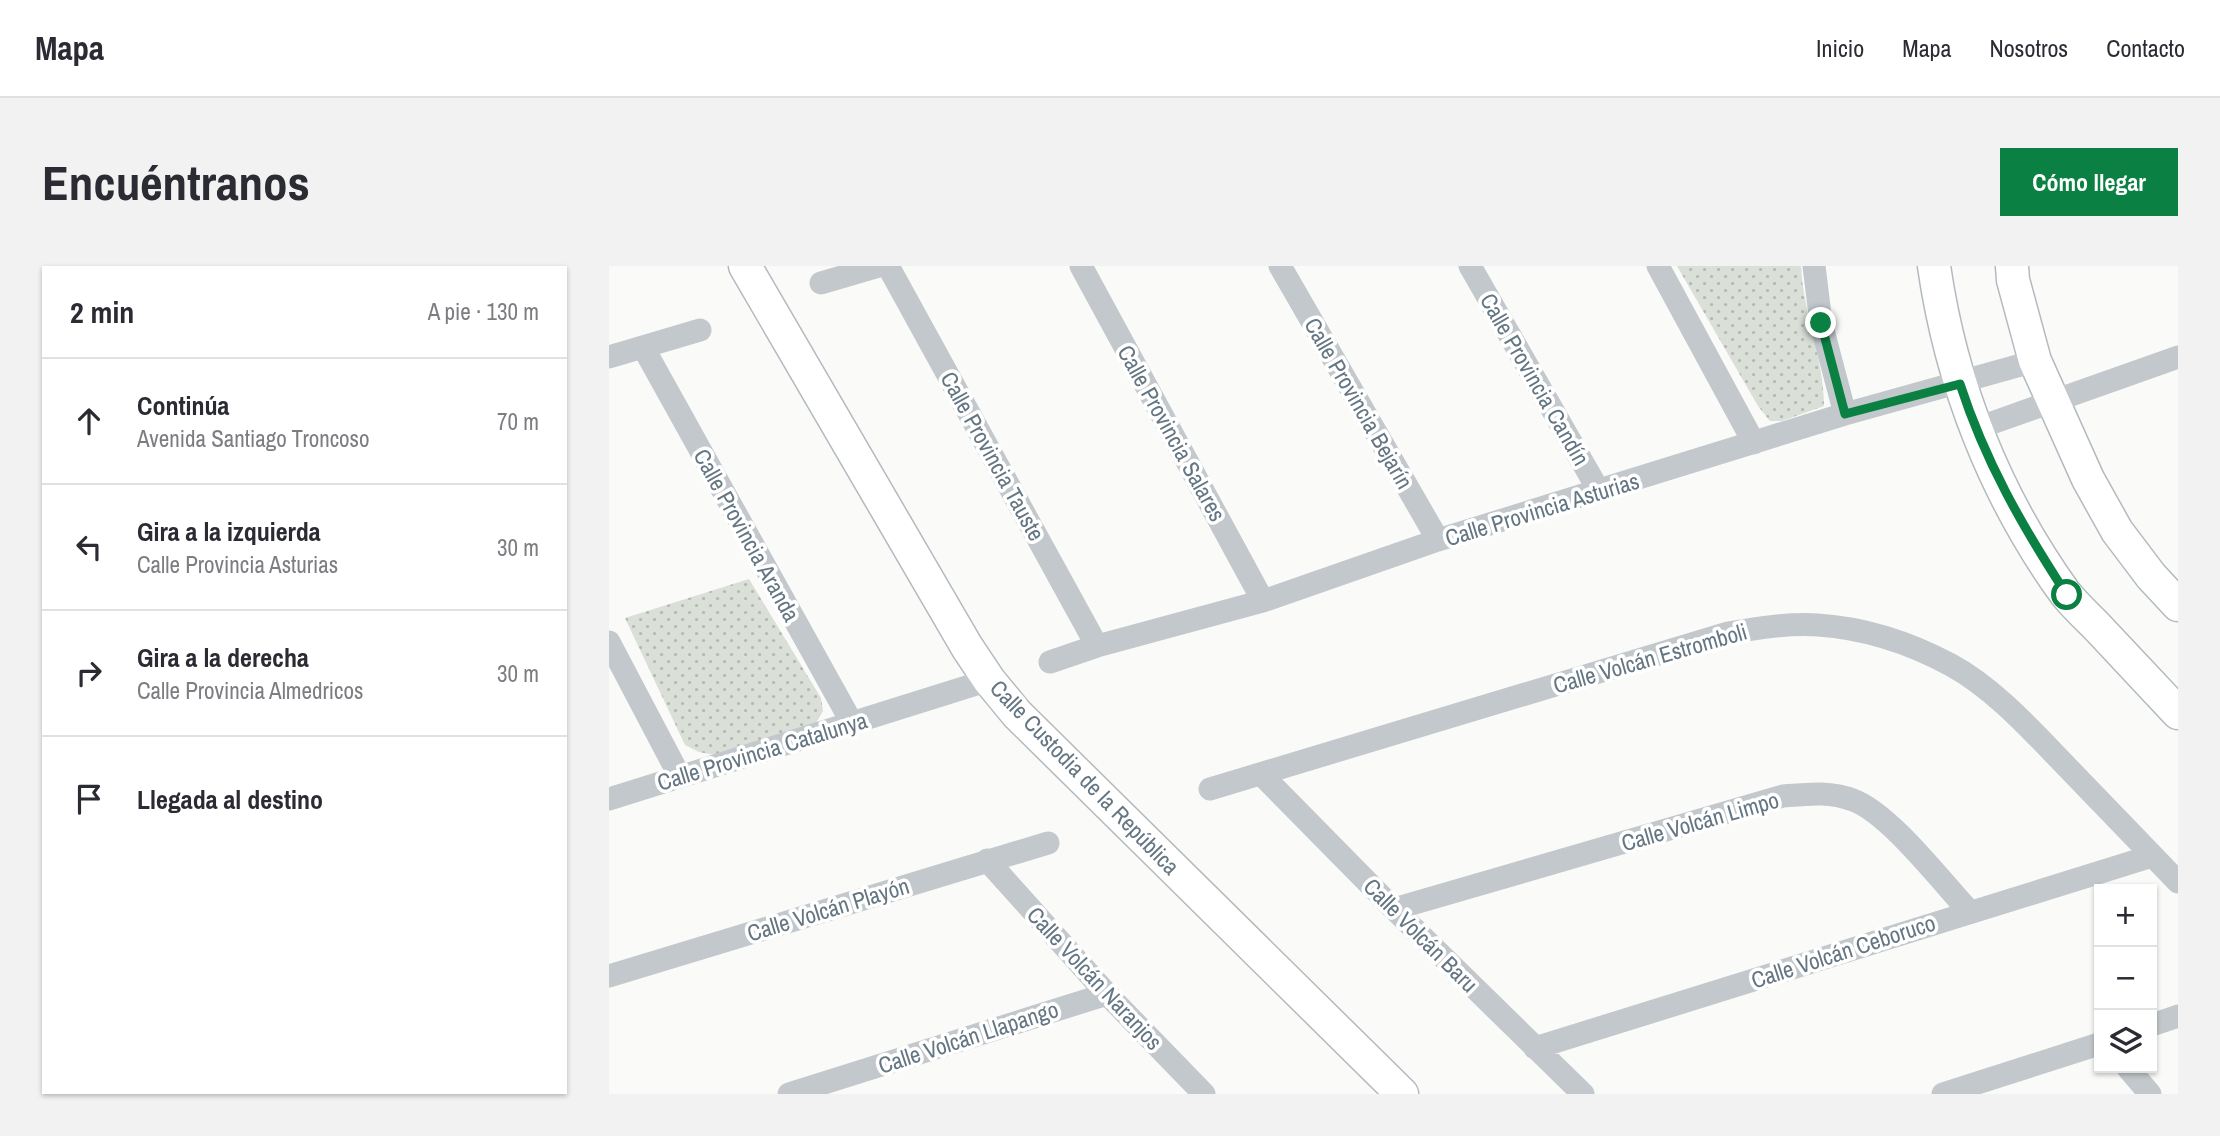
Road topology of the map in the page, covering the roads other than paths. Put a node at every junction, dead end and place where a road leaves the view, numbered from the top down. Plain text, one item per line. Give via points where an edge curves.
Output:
1 (745, 266) edge
2 (879, 266) edge
3 (888, 266) edge
4 (1081, 266) edge
5 (1280, 266) edge
6 (1470, 266) edge
7 (1658, 266) edge
8 (1814, 266) edge
9 (1934, 266) edge
10 (2012, 266) edge
11 (821, 283) dead end
12 (700, 330) dead end
13 (643, 347) junction
14 (609, 357) edge
15 (2178, 357) edge
16 (2035, 361) junction
17 (1960, 384) junction
18 (2052, 401) junction
19 (1845, 414) junction
20 (1975, 429) junction
21 (1754, 443) junction
22 (1599, 491) junction
23 (1439, 540) junction
24 (1262, 601) junction
25 (2178, 605) edge
26 (609, 642) edge
27 (1097, 646) junction
28 (1050, 662) dead end
29 (989, 680) junction
30 (2178, 713) edge
31 (852, 723) junction
32 (1261, 774) junction
33 (680, 777) junction
34 (1210, 789) dead end
35 (609, 799) edge
36 (1048, 843) dead end
37 (2152, 856) junction
38 (987, 860) junction
39 (2178, 882) edge
40 (1394, 909) junction
41 (1969, 911) junction
42 (609, 976) edge
43 (1107, 994) junction
44 (2178, 1016) edge
45 (2157, 1024) edge
46 (2094, 1046) edge
47 (1535, 1048) junction
48 (2132, 1073) edge
49 (789, 1094) edge
50 (1204, 1094) edge
51 (1402, 1094) edge
52 (1583, 1094) edge
53 (1943, 1094) edge
54 (2150, 1094) edge

1 - 29 main road, Calle Custodia de la República
2 - 11 street
3 - 27 street, Calle Provincia Tauste
4 - 24 street, Calle Provincia Salares
5 - 23 street, Calle Provincia Bejarín
6 - 22 street, Calle Provincia Candín
7 - 21 street
8 - 19 street via 1821,323
9 - 17 main road
10 - 16 main road
12 - 13 street
13 - 14 street
13 - 31 street, Calle Provincia Aranda
15 - 18 street
16 - 17 street, Calle Provincia Asturias
16 - 18 main road
17 - 19 street, Calle Provincia Asturias
17 - 20 main road
18 - 20 street
18 - 25 main road via 2117,531
19 - 21 street, Calle Provincia Asturias
20 - 30 main road via 2004,493 2067,595
21 - 22 street, Calle Provincia Asturias
22 - 23 street, Calle Provincia Asturias
23 - 24 street, Calle Provincia Asturias
24 - 27 street, Calle Provincia Asturias
26 - 33 street
27 - 28 street, Calle Provincia Asturias
29 - 31 street, Calle Provincia Catalunya
29 - 51 main road, Calle Custodia de la República via 1017,714
31 - 33 street, Calle Provincia Catalunya
32 - 34 street, Calle Volcán Estromboli
32 - 37 street, Calle Volcán Estromboli via 1728,633 1818,625 1865,632 1952,666 2031,729
32 - 40 street, Calle Volcán Baru
33 - 35 street, Calle Provincia Catalunya
36 - 38 street, Calle Volcán Playón
37 - 39 street, Calle Volcán Estromboli
37 - 41 street, Calle Volcán Ceboruco
38 - 42 street, Calle Volcán Playón
38 - 43 street, Calle Volcán Naranjos
40 - 41 street, Calle Volcán Limpo via 1783,796 1821,793 1854,800 1886,821
40 - 47 street, Calle Volcán Baru
41 - 47 street, Calle Volcán Ceboruco
43 - 49 street, Calle Volcán Llapango
43 - 50 street, Calle Volcán Naranjos
44 - 45 street
46 - 53 street
47 - 52 street, Calle Volcán Baru
48 - 54 street

